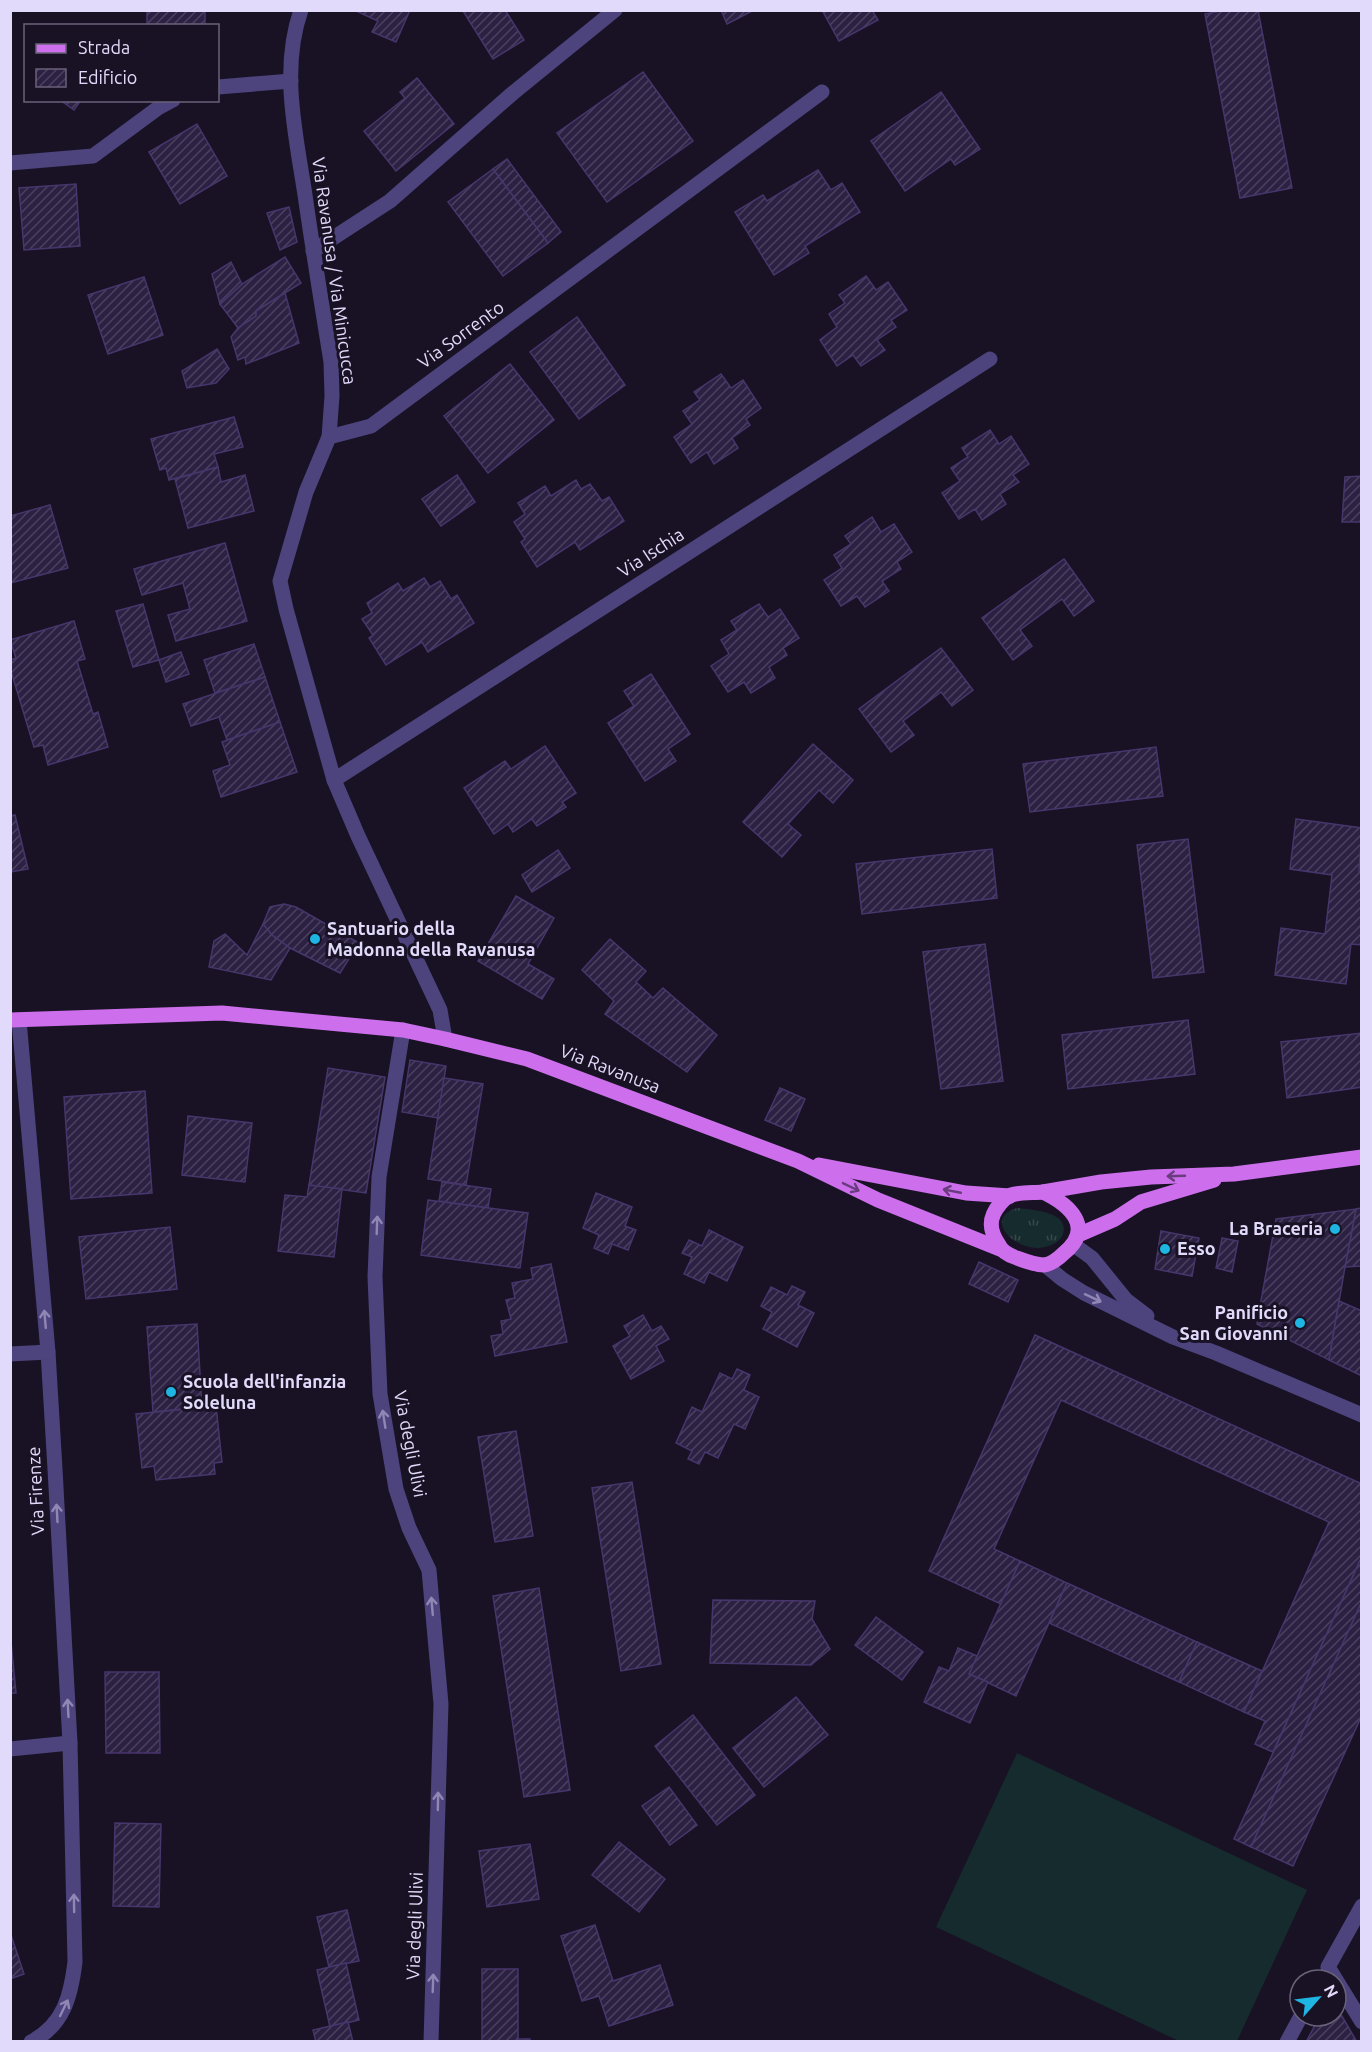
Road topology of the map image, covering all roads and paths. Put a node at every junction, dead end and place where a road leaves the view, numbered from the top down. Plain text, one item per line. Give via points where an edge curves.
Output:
1 (301, 10) edge
2 (615, 10) edge
3 (291, 81) junction
4 (219, 87) edge
5 (822, 92) dead end
6 (169, 102) edge
7 (10, 163) edge
8 (314, 251) junction
9 (990, 359) dead end
10 (329, 437) junction
11 (334, 780) junction
12 (15, 1020) edge
13 (403, 1030) junction
14 (445, 1039) junction
15 (1362, 1157) edge
16 (798, 1161) junction
17 (1234, 1174) junction
18 (1043, 1192) junction
19 (1010, 1196) junction
20 (1076, 1240) junction
21 (1000, 1249) junction
22 (1045, 1265) junction
23 (1173, 1337) junction
24 (48, 1352) junction
25 (10, 1354) edge
26 (1362, 1415) edge
27 (70, 1743) junction
28 (10, 1749) edge
29 (1362, 1906) edge
30 (1328, 1968) edge
31 (1348, 2003) edge
32 (1362, 2022) edge
33 (1295, 2028) edge
34 (31, 2042) edge
35 (431, 2042) edge
36 (1287, 2042) edge

1 - 3 street, Via Ravanusa / Via Minicucca via 290,56
2 - 8 street via 390,201
3 - 4 street
3 - 8 street, Via Ravanusa / Via Minicucca
5 - 10 street, Via Sorrento via 370,426
6 - 7 street via 93,156
8 - 10 street, Via Ravanusa / Via Minicucca via 331,362
9 - 11 street, Via Ischia
10 - 11 street, Via Ravanusa / Via Minicucca via 306,492 280,580
11 - 14 street, Via Ravanusa / Via Minicucca via 440,1010
12 - 13 main road, Via Ravanusa via 222,1012
24 -> 12 street, Via Firenze
13 - 14 main road, Via Ravanusa
35 -> 13 street, Via degli Ulivi via 441,1704 429,1570 408,1528 396,1489 380,1395 375,1277 379,1177
14 - 16 main road, Via Ravanusa via 527,1059
15 - 17 main road
19 -> 16 main road via 966,1193
16 -> 21 main road via 878,1200
17 -> 18 main road via 1151,1177
17 - 20 main road via 1141,1202
18 - 19 main road
18 - 20 main road via 1071,1210 1077,1220
19 - 21 main road via 993,1212 991,1232
20 - 22 main road via 1056,1260
20 - 23 street via 1126,1300
21 - 22 main road
22 -> 23 street via 1084,1293
23 - 26 street
24 - 25 street
27 -> 24 street, Via Firenze
27 - 28 street
34 -> 27 street, Via Firenze via 58,2020 70,1994 75,1962
29 - 30 street
31 - 32 street
33 - 36 street

